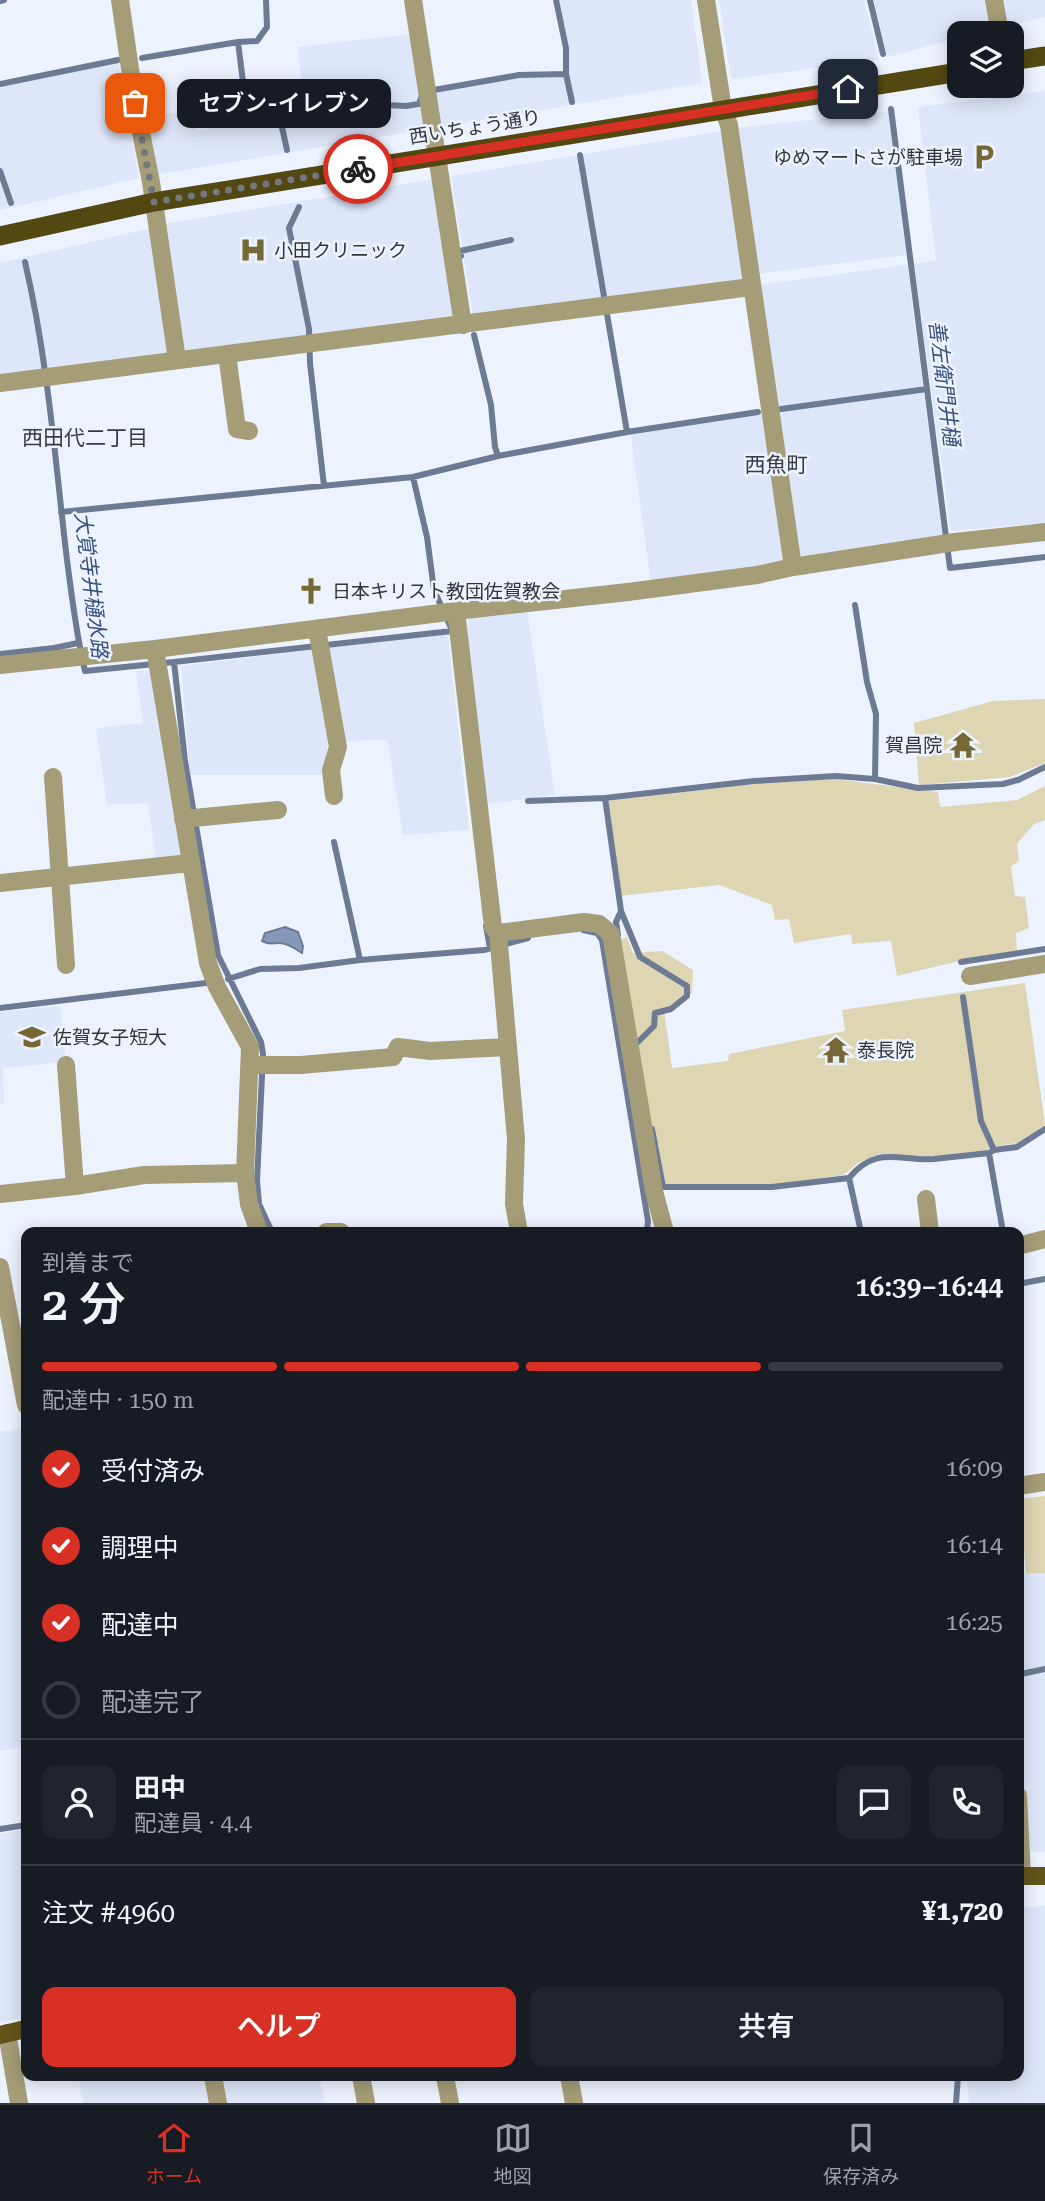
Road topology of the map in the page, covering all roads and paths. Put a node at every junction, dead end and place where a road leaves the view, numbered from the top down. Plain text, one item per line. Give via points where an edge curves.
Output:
1 (120, 0) edge
2 (413, 0) edge
3 (706, 0) edge
4 (994, 0) edge
5 (998, 21) edge
6 (1045, 56) edge
7 (1024, 59) edge
8 (947, 74) edge
9 (723, 109) junction
10 (437, 156) junction
11 (154, 202) junction
12 (0, 236) edge
13 (751, 287) junction
14 (463, 325) junction
15 (227, 354) junction
16 (177, 360) junction
17 (0, 383) edge
18 (249, 431) dead end
19 (1045, 532) edge
20 (793, 567) junction
21 (448, 612) junction
22 (319, 640) junction
23 (157, 659) junction
24 (0, 665) edge
25 (53, 777) dead end
26 (334, 796) dead end
27 (278, 810) dead end
28 (183, 819) junction
29 (190, 863) junction
30 (59, 877) junction
31 (0, 883) edge
32 (498, 942) junction
33 (1045, 964) edge
34 (66, 965) dead end
35 (970, 976) dead end
36 (507, 1047) junction
37 (66, 1065) dead end
38 (258, 1065) junction
39 (245, 1173) junction
40 (75, 1186) junction
41 (0, 1194) edge
42 (926, 1199) dead end
43 (257, 1227) edge
44 (518, 1227) edge
45 (664, 1227) edge
46 (929, 1227) edge
47 (1045, 1239) edge
48 (1024, 1244) edge
49 (0, 1266) edge
50 (21, 1378) edge
51 (1045, 1482) edge
52 (1024, 1485) edge
53 (1024, 1876) edge
54 (1045, 1876) edge
55 (4, 2034) edge
56 (214, 2081) edge
57 (362, 2081) edge
58 (446, 2081) edge
59 (570, 2081) edge
60 (19, 2103) edge
61 (218, 2103) edge
62 (366, 2103) edge
63 (450, 2103) edge
64 (574, 2103) edge

1 - 11 street
2 - 10 street
3 - 9 street
4 - 5 street
6 - 7 highway
8 - 9 highway, 西いちょう通り
9 - 10 highway, 西いちょう通り
9 - 13 street
10 - 11 highway, 西いちょう通り
10 - 14 street
11 - 12 highway, 西いちょう通り
11 - 16 street
13 - 14 street
13 - 20 street
14 - 15 street
15 - 16 street
15 - 18 street via 237,429
16 - 17 street
19 - 20 street
20 - 21 street
21 - 22 street
21 - 32 street
22 - 23 street
22 - 26 street via 338,747 331,770
23 - 24 street via 80,657
23 - 28 street
25 - 30 street
27 - 28 street
28 - 29 street
29 - 30 street
29 - 38 street via 215,981
30 - 31 street
30 - 34 street
32 - 36 street
32 - 45 street via 584,922 599,924 611,934
33 - 35 street
36 - 38 street via 430,1051 398,1047 393,1057
36 - 44 street
37 - 40 street
38 - 39 street
39 - 40 street via 144,1175
39 - 43 street
40 - 41 street
42 - 46 street
47 - 48 street
49 - 50 street
51 - 52 street
53 - 54 main road
55 - 60 street
56 - 61 street
57 - 62 street
58 - 63 street
59 - 64 street

